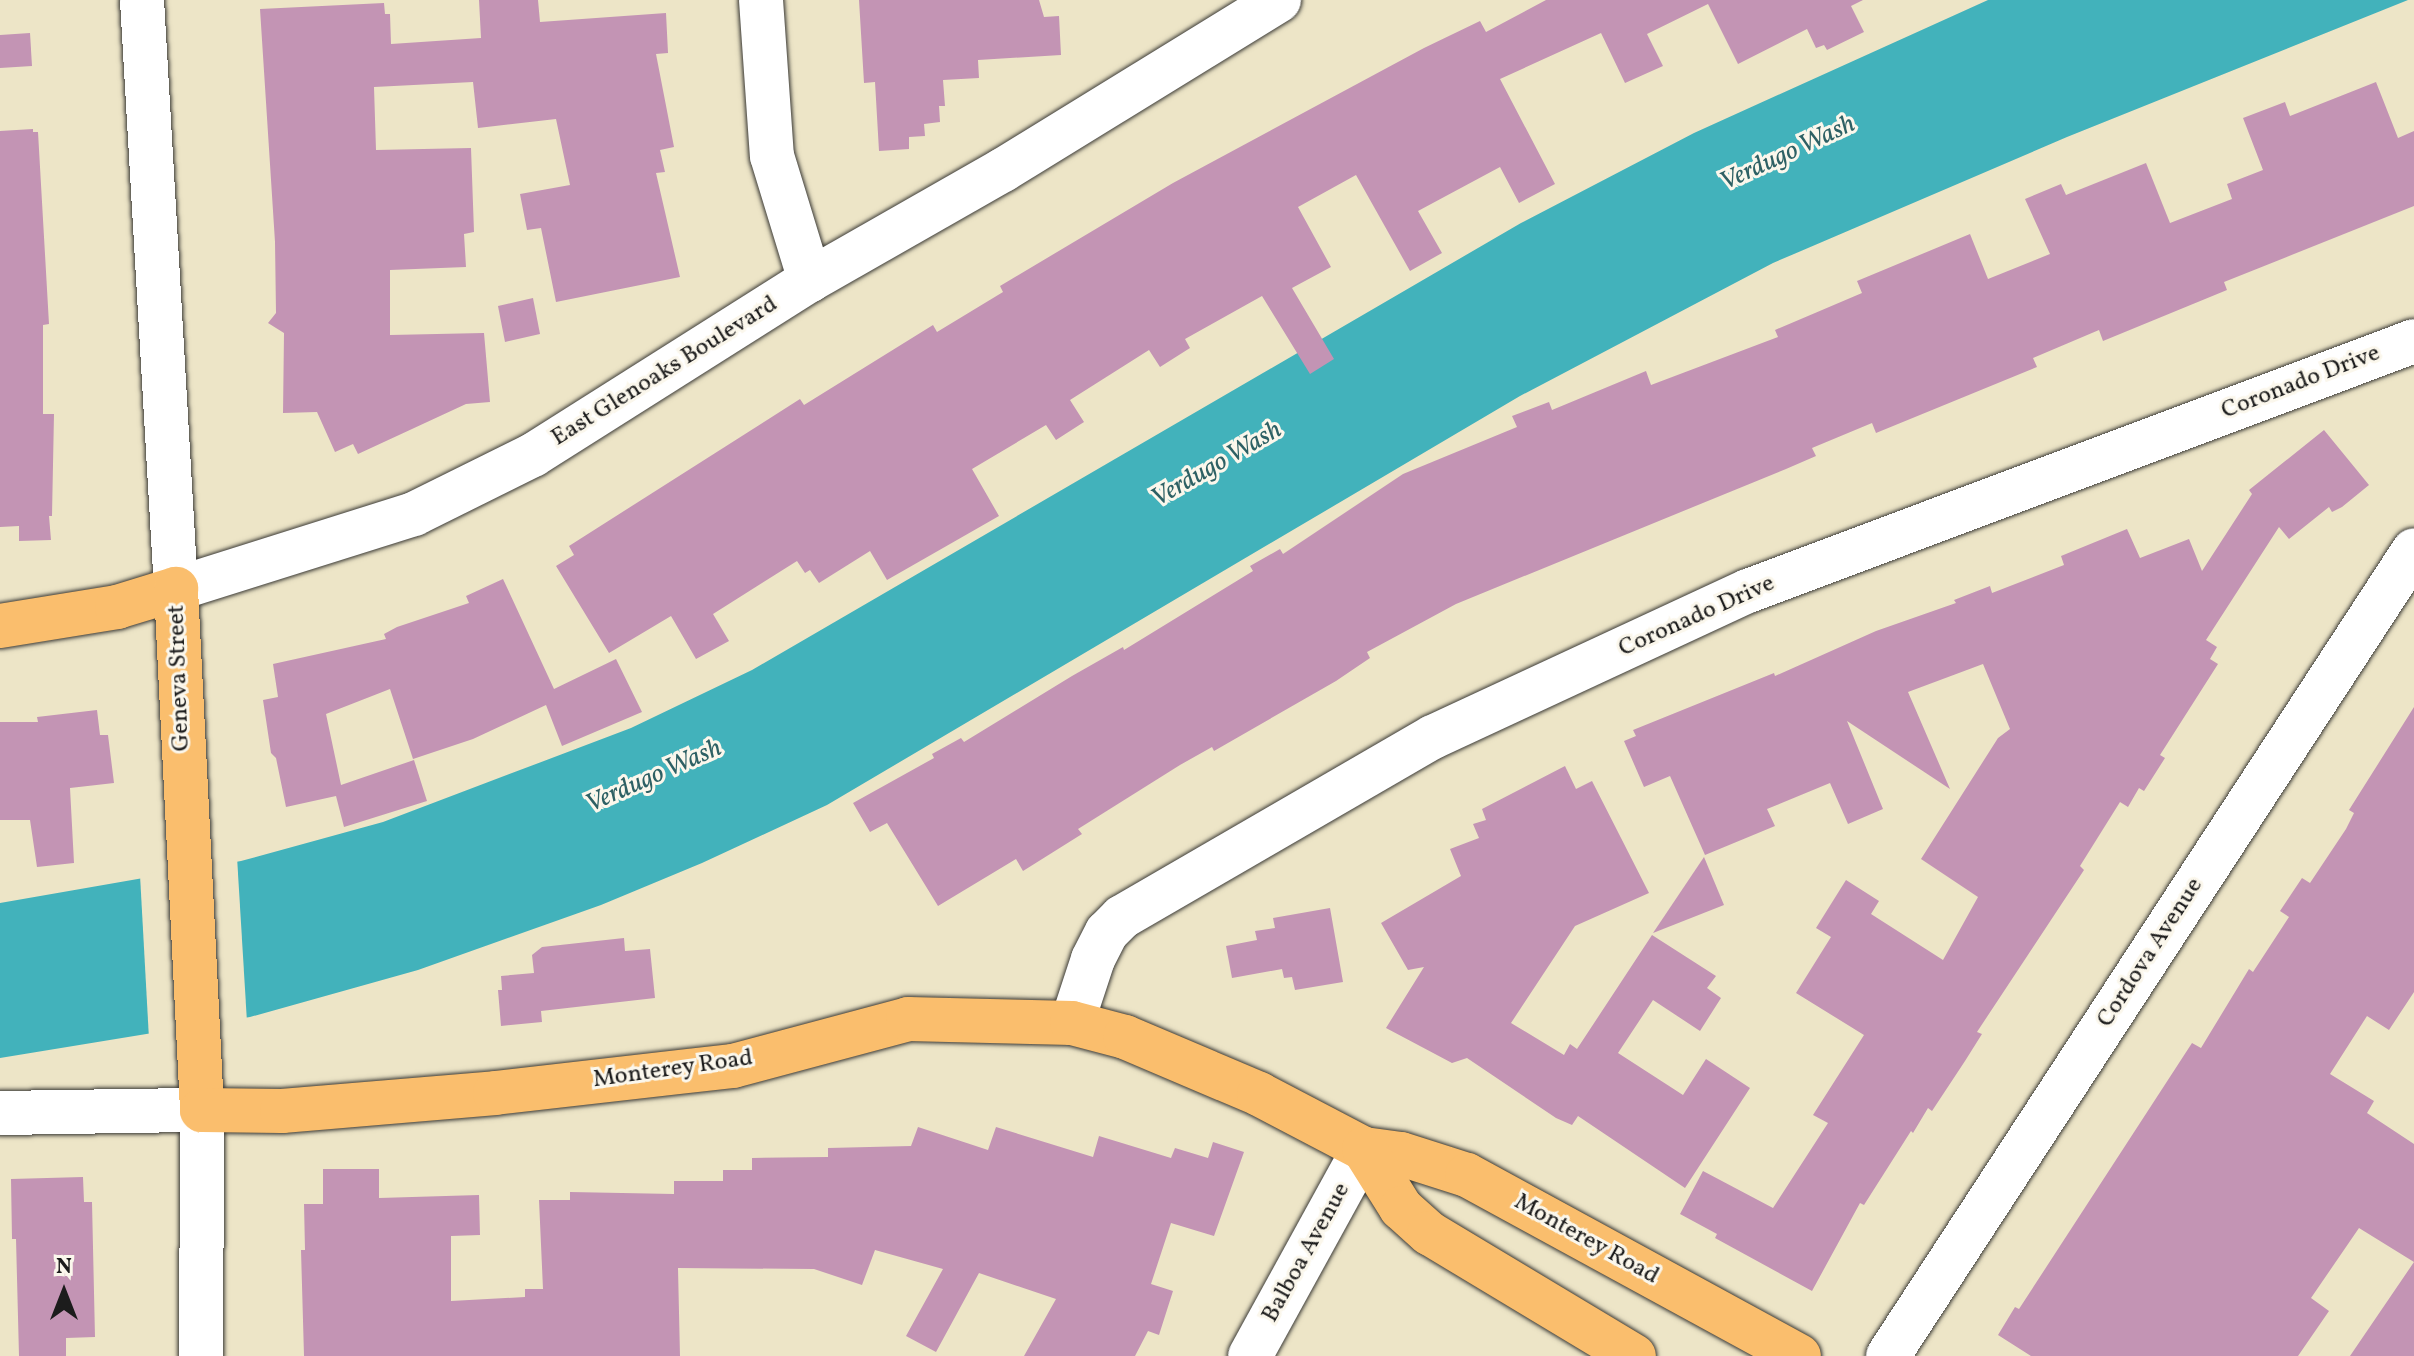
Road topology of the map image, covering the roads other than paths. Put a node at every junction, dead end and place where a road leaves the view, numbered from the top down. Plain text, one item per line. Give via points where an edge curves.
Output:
1 (142, 0) edge
2 (761, 0) edge
3 (1279, 0) edge
4 (810, 280) junction
5 (2414, 341) edge
6 (2414, 550) edge
7 (176, 589) junction
8 (0, 626) edge
9 (1072, 1023) junction
10 (202, 1110) junction
11 (0, 1113) edge
12 (1364, 1149) junction
13 (201, 1356) edge
14 (1250, 1356) edge
15 (1634, 1356) edge
16 (1799, 1356) edge
17 (1888, 1356) edge

1 - 7 street, Geneva Street
2 - 4 street via 772,156
3 - 4 street, East Glenoaks Boulevard via 1003,170
4 - 7 street, East Glenoaks Boulevard via 533,455 414,514
5 - 9 street, Coronado Drive via 1748,591 1433,737 1122,917 1093,959
6 - 17 street, Cordova Avenue
7 - 8 main road, East Glenoaks Boulevard via 117,607
7 - 10 main road, Geneva Street
9 - 10 main road, Monterey Road via 908,1019 733,1066 495,1093 298,1109
9 - 12 main road, Monterey Road via 1125,1037 1246,1089
10 - 11 street, Monterey Road
10 - 13 street, Geneva Street
12 - 14 street, Balboa Avenue
12 - 15 main road via 1401,1208 1429,1233
12 - 16 main road, Monterey Road via 1401,1154 1467,1175

